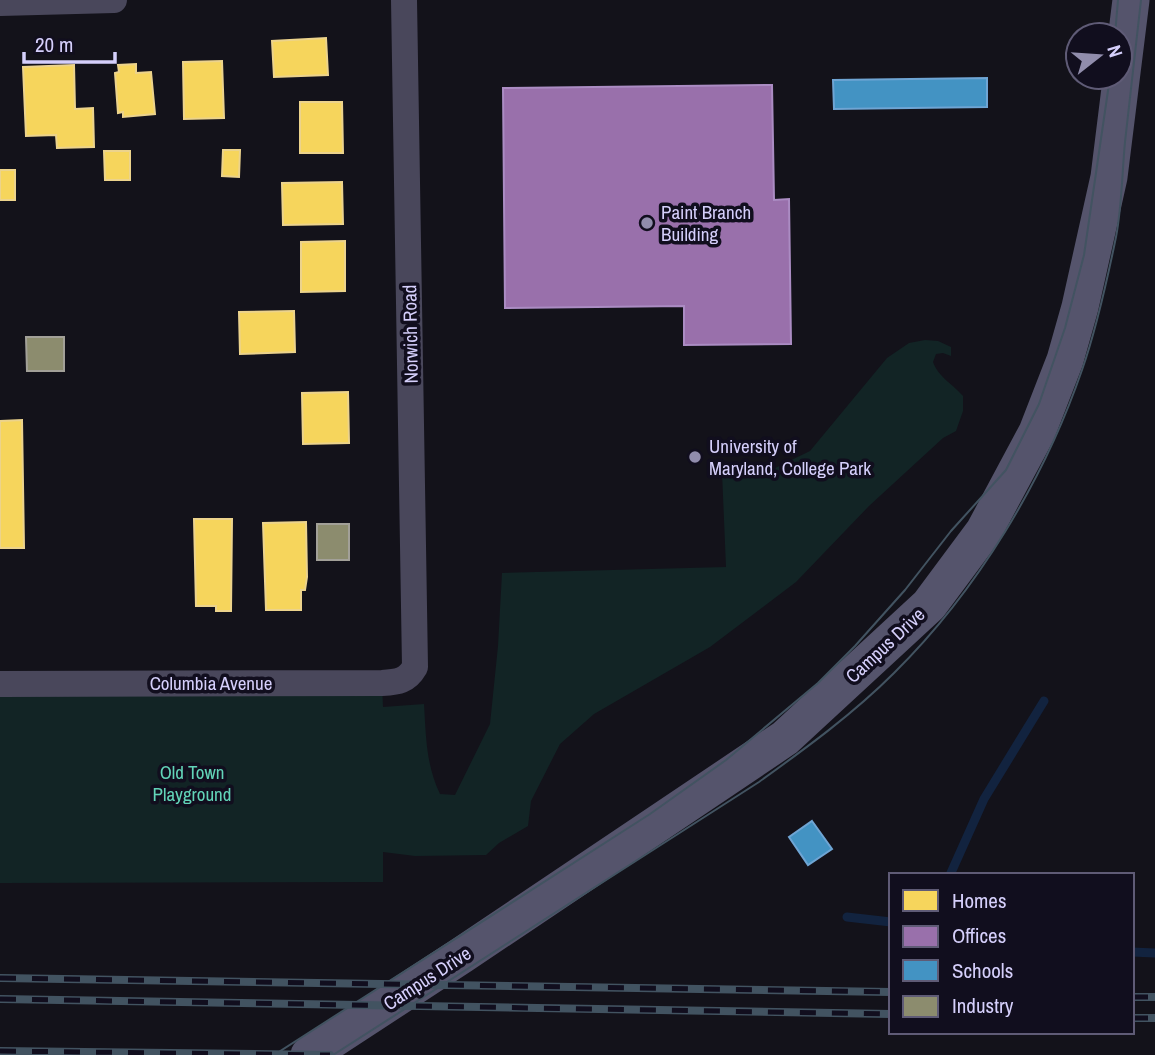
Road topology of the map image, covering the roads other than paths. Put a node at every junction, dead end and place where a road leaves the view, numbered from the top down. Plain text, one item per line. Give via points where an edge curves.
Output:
1 (97, 0) edge
2 (114, 0) edge
3 (404, 0) edge
4 (1131, 0) edge
5 (0, 3) edge
6 (415, 667) joint
7 (0, 684) edge
8 (309, 1055) edge

1 - 2 street
1 - 5 street
3 - 6 street, Norwich Road
4 - 8 main road, Campus Drive via 1110,177 1065,360 1037,432 984,531 929,605 785,738
6 - 7 street, Columbia Avenue via 398,682 383,683

